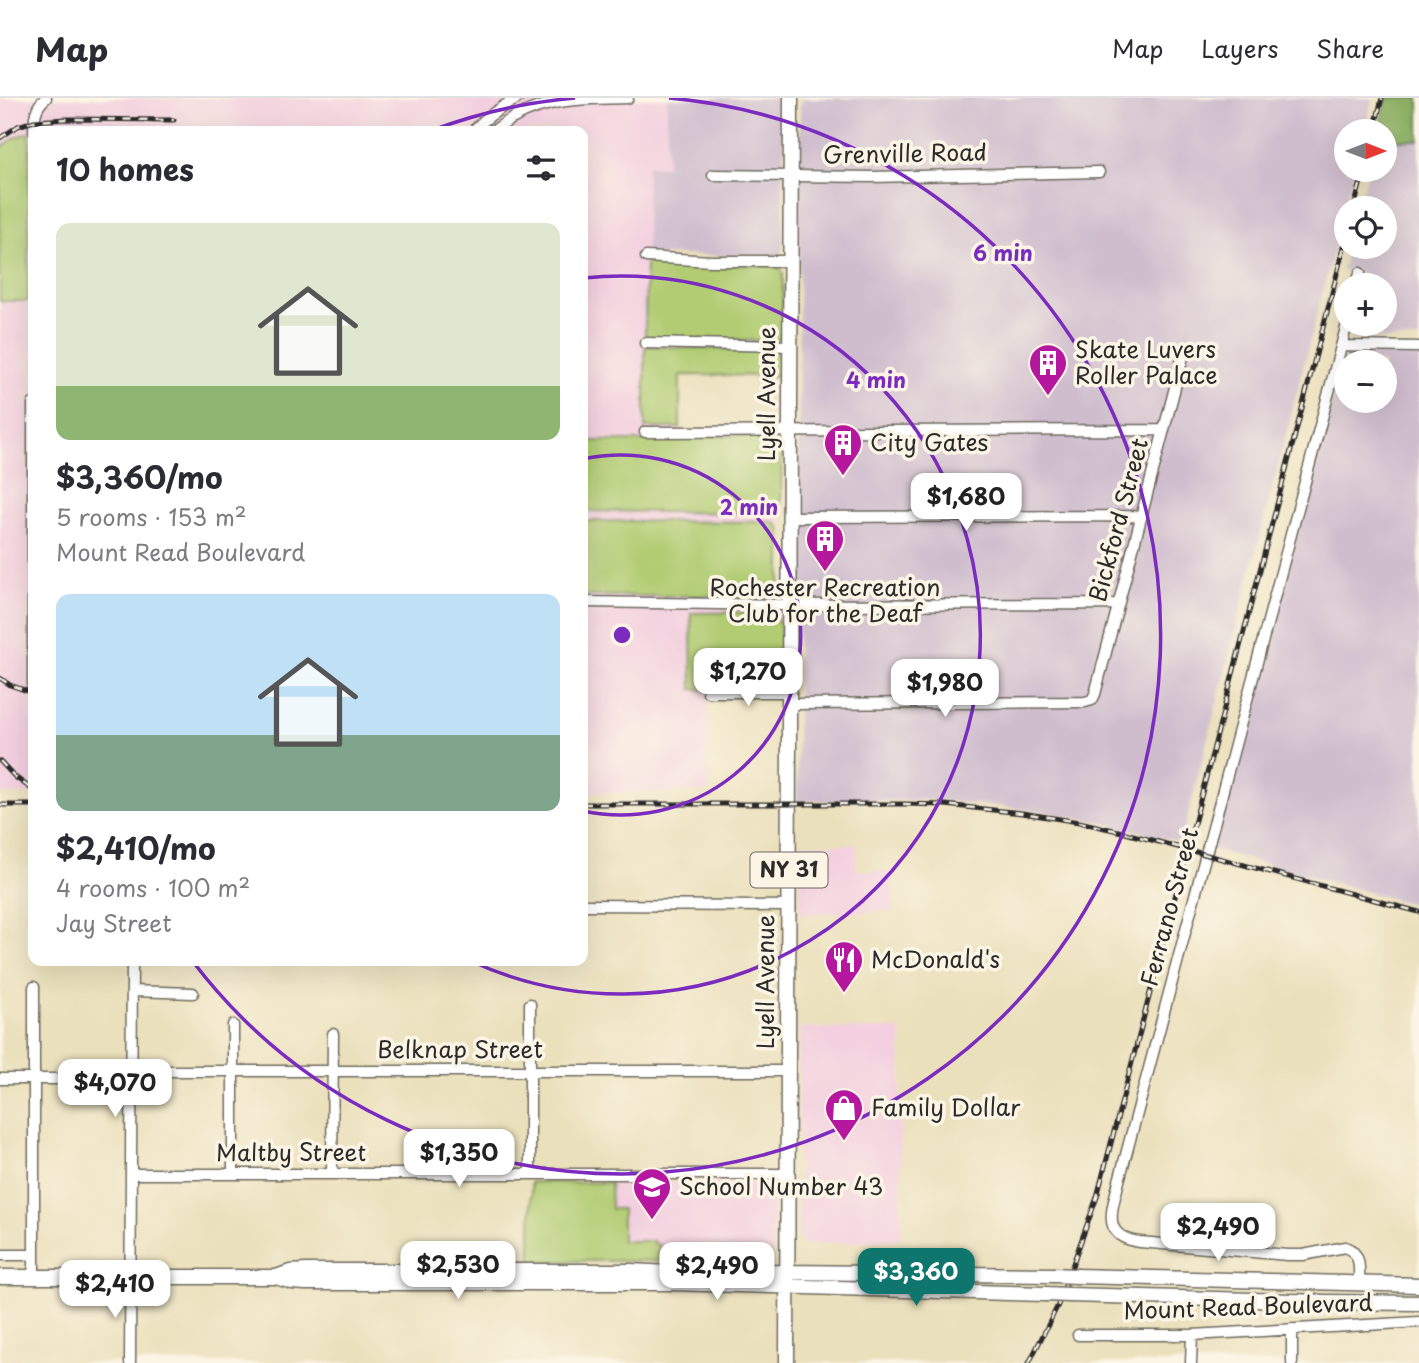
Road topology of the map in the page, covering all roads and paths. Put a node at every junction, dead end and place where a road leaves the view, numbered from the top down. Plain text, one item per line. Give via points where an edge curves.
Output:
1 (46, 98) edge
2 (518, 98) edge
3 (628, 98) edge
4 (791, 98) edge
5 (530, 107) junction
6 (35, 126) edge
7 (478, 126) edge
8 (499, 126) edge
9 (1099, 172) dead end
10 (713, 175) dead end
11 (791, 176) junction
12 (646, 257) dead end
13 (790, 261) junction
14 (1344, 336) edge
15 (645, 343) dead end
16 (790, 346) junction
17 (1341, 346) junction
18 (1419, 347) edge
19 (1185, 349) dead end
20 (1164, 430) junction
21 (645, 432) dead end
22 (790, 432) junction
23 (1142, 516) junction
24 (790, 517) junction
25 (588, 602) edge
26 (1118, 604) junction
27 (789, 605) junction
28 (708, 692) dead end
29 (789, 698) junction
30 (588, 905) edge
31 (789, 906) junction
32 (132, 966) edge
33 (34, 987) dead end
34 (132, 991) junction
35 (193, 993) dead end
36 (530, 1004) dead end
37 (233, 1025) dead end
38 (333, 1034) dead end
39 (233, 1071) junction
40 (333, 1071) junction
41 (530, 1071) junction
42 (788, 1071) junction
43 (131, 1075) junction
44 (34, 1078) junction
45 (0, 1079) edge
46 (131, 1174) junction
47 (233, 1174) junction
48 (332, 1174) junction
49 (530, 1174) junction
50 (788, 1174) junction
51 (0, 1255) edge
52 (34, 1255) junction
53 (0, 1277) edge
54 (34, 1277) junction
55 (131, 1277) junction
56 (787, 1279) junction
57 (1359, 1284) junction
58 (1419, 1285) edge
59 (1326, 1302) junction
60 (1392, 1303) junction
61 (1419, 1303) edge
62 (1419, 1322) edge
63 (1292, 1329) junction
64 (1078, 1335) dead end
65 (1192, 1335) junction
66 (130, 1363) edge
67 (787, 1363) edge
68 (1191, 1363) edge
69 (1292, 1363) edge

1 - 6 street via 40,102
2 - 5 street
2 - 7 street
3 - 5 street via 566,98
4 - 11 main road, Lyell Avenue / NY 31
5 - 8 street
9 - 11 street, Grenville Road
10 - 11 street, Grenville Road
11 - 13 main road, Lyell Avenue / NY 31
12 - 13 street
13 - 16 main road, Lyell Avenue / NY 31
14 - 17 street, Ferrano Street
15 - 16 street
16 - 22 main road, Lyell Avenue / NY 31
17 - 18 street
17 - 57 street, Ferrano Street via 1111,1222 1121,1238 1140,1242 1287,1255 1345,1247 1359,1261
19 - 20 street, Bickford Street
20 - 22 street
20 - 23 street, Bickford Street
21 - 22 street
22 - 24 main road, Lyell Avenue / NY 31
23 - 24 street
23 - 26 street, Bickford Street
24 - 27 main road, Lyell Avenue / NY 31
25 - 27 street
26 - 27 street
26 - 29 street, Bickford Street via 1092,700
27 - 29 main road, Lyell Avenue / NY 31
28 - 29 street
29 - 31 main road, Lyell Avenue / NY 31
30 - 31 street
31 - 42 main road, Lyell Avenue / NY 31
32 - 34 street
33 - 44 street
34 - 35 street
34 - 43 street
36 - 41 street
37 - 39 street
38 - 40 street
39 - 40 street, Belknap Street
39 - 43 street, Belknap Street
39 - 47 street
40 - 41 street, Belknap Street
40 - 48 street
41 - 42 street, Belknap Street
41 - 49 street
42 - 50 main road, Lyell Avenue / NY 31
43 - 44 street, Belknap Street
43 - 46 street
44 - 45 street, Belknap Street
44 - 52 street
46 - 47 street, Maltby Street
46 - 55 street
47 - 48 street, Maltby Street
48 - 49 street, Maltby Street
49 - 50 street, Maltby Street
50 - 56 main road, Lyell Avenue / NY 31
51 - 52 street
52 - 54 street
53 - 54 main road, Mount Read Boulevard
54 - 55 main road, Mount Read Boulevard
55 - 56 main road, Mount Read Boulevard via 276,1277 306,1283
55 - 66 street
56 - 57 main road, Mount Read Boulevard, bridge via 1053,1275
56 - 59 main road, Mount Read Boulevard, bridge via 1045,1294
56 - 67 main road, Lyell Avenue / NY 31
57 - 58 main road, Mount Read Boulevard
57 - 59 main road via 1350,1293
57 - 60 main road
59 - 60 main road, Mount Read Boulevard
60 - 61 main road, Mount Read Boulevard
62 - 63 street, Mount Read Boulevard
63 - 65 street, Mount Read Boulevard
63 - 69 street
64 - 65 street, Mount Read Boulevard
65 - 68 street

